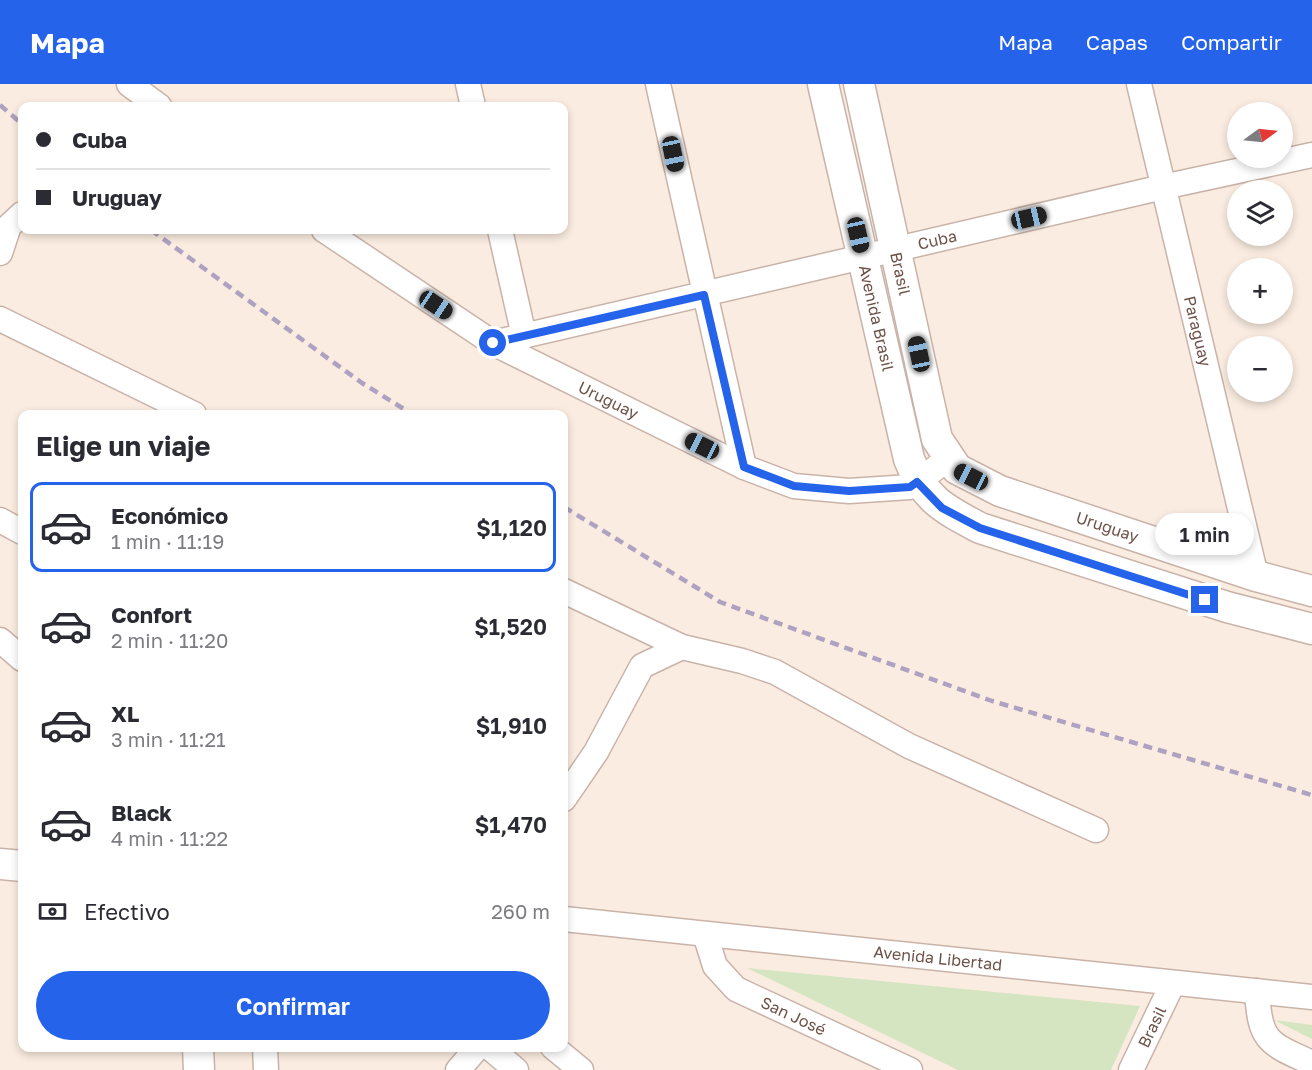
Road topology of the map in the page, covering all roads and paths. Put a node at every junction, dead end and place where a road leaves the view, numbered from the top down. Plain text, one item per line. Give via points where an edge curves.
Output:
1 (129, 84) edge
2 (468, 84) edge
3 (658, 84) edge
4 (824, 84) edge
5 (859, 84) edge
6 (1139, 84) edge
7 (154, 102) edge
8 (472, 102) edge
9 (1312, 155) edge
10 (1163, 187) junction
11 (18, 218) edge
12 (330, 234) edge
13 (501, 234) edge
14 (896, 249) junction
15 (0, 253) edge
16 (863, 257) junction
17 (704, 295) junction
18 (0, 319) edge
19 (524, 336) junction
20 (493, 343) junction
21 (186, 410) edge
22 (948, 459) junction
23 (744, 467) junction
24 (917, 482) junction
25 (0, 520) edge
26 (18, 530) edge
27 (1256, 576) junction
28 (1312, 591) edge
29 (568, 593) edge
30 (1312, 629) edge
31 (0, 640) edge
32 (682, 647) junction
33 (18, 656) edge
34 (568, 793) edge
35 (1096, 830) dead end
36 (0, 864) edge
37 (18, 866) edge
38 (568, 922) edge
39 (705, 934) junction
40 (1173, 983) junction
41 (1257, 991) junction
42 (1312, 997) edge
43 (198, 1052) edge
44 (265, 1052) edge
45 (474, 1052) edge
46 (495, 1052) edge
47 (559, 1052) edge
48 (1312, 1063) edge
49 (199, 1070) edge
50 (266, 1070) edge
51 (458, 1070) edge
52 (516, 1070) edge
53 (581, 1070) edge
54 (910, 1070) edge
55 (1131, 1070) edge

1 - 7 street
2 - 8 street
3 - 17 street
4 - 16 street, Avenida Brasil
5 - 14 street, Brasil
6 - 10 street, Paraguay
9 - 10 street, Cuba
10 - 14 street, Cuba
10 - 27 street, Paraguay
11 - 15 street via 9,226
12 - 20 street, Uruguay
13 - 19 street
14 - 16 street, Cuba
14 - 22 street, Brasil via 937,439
16 - 17 street, Cuba
16 - 24 street, Avenida Brasil
17 - 19 street, Cuba
17 - 23 street
18 - 21 street
19 - 20 street, Cuba
20 - 23 street, Uruguay
22 - 24 street, Uruguay
22 - 27 street, Uruguay via 957,469 1000,491
23 - 24 street, Uruguay via 794,486 838,490 910,487
24 - 30 street via 942,508 980,528 1227,607
25 - 26 street
27 - 28 street, Uruguay
29 - 32 street
31 - 33 street
32 - 34 street via 642,666 597,752
32 - 35 street via 775,672 909,746
36 - 37 street
38 - 39 street, Avenida Libertad
39 - 40 street, Avenida Libertad
39 - 54 street, San José via 715,966 736,989
40 - 41 street, Avenida Libertad
40 - 55 street, Brasil
41 - 42 street, Avenida Libertad
41 - 48 street via 1262,1032 1280,1049
43 - 49 street
44 - 50 street
45 - 51 street
46 - 52 street
47 - 53 street

